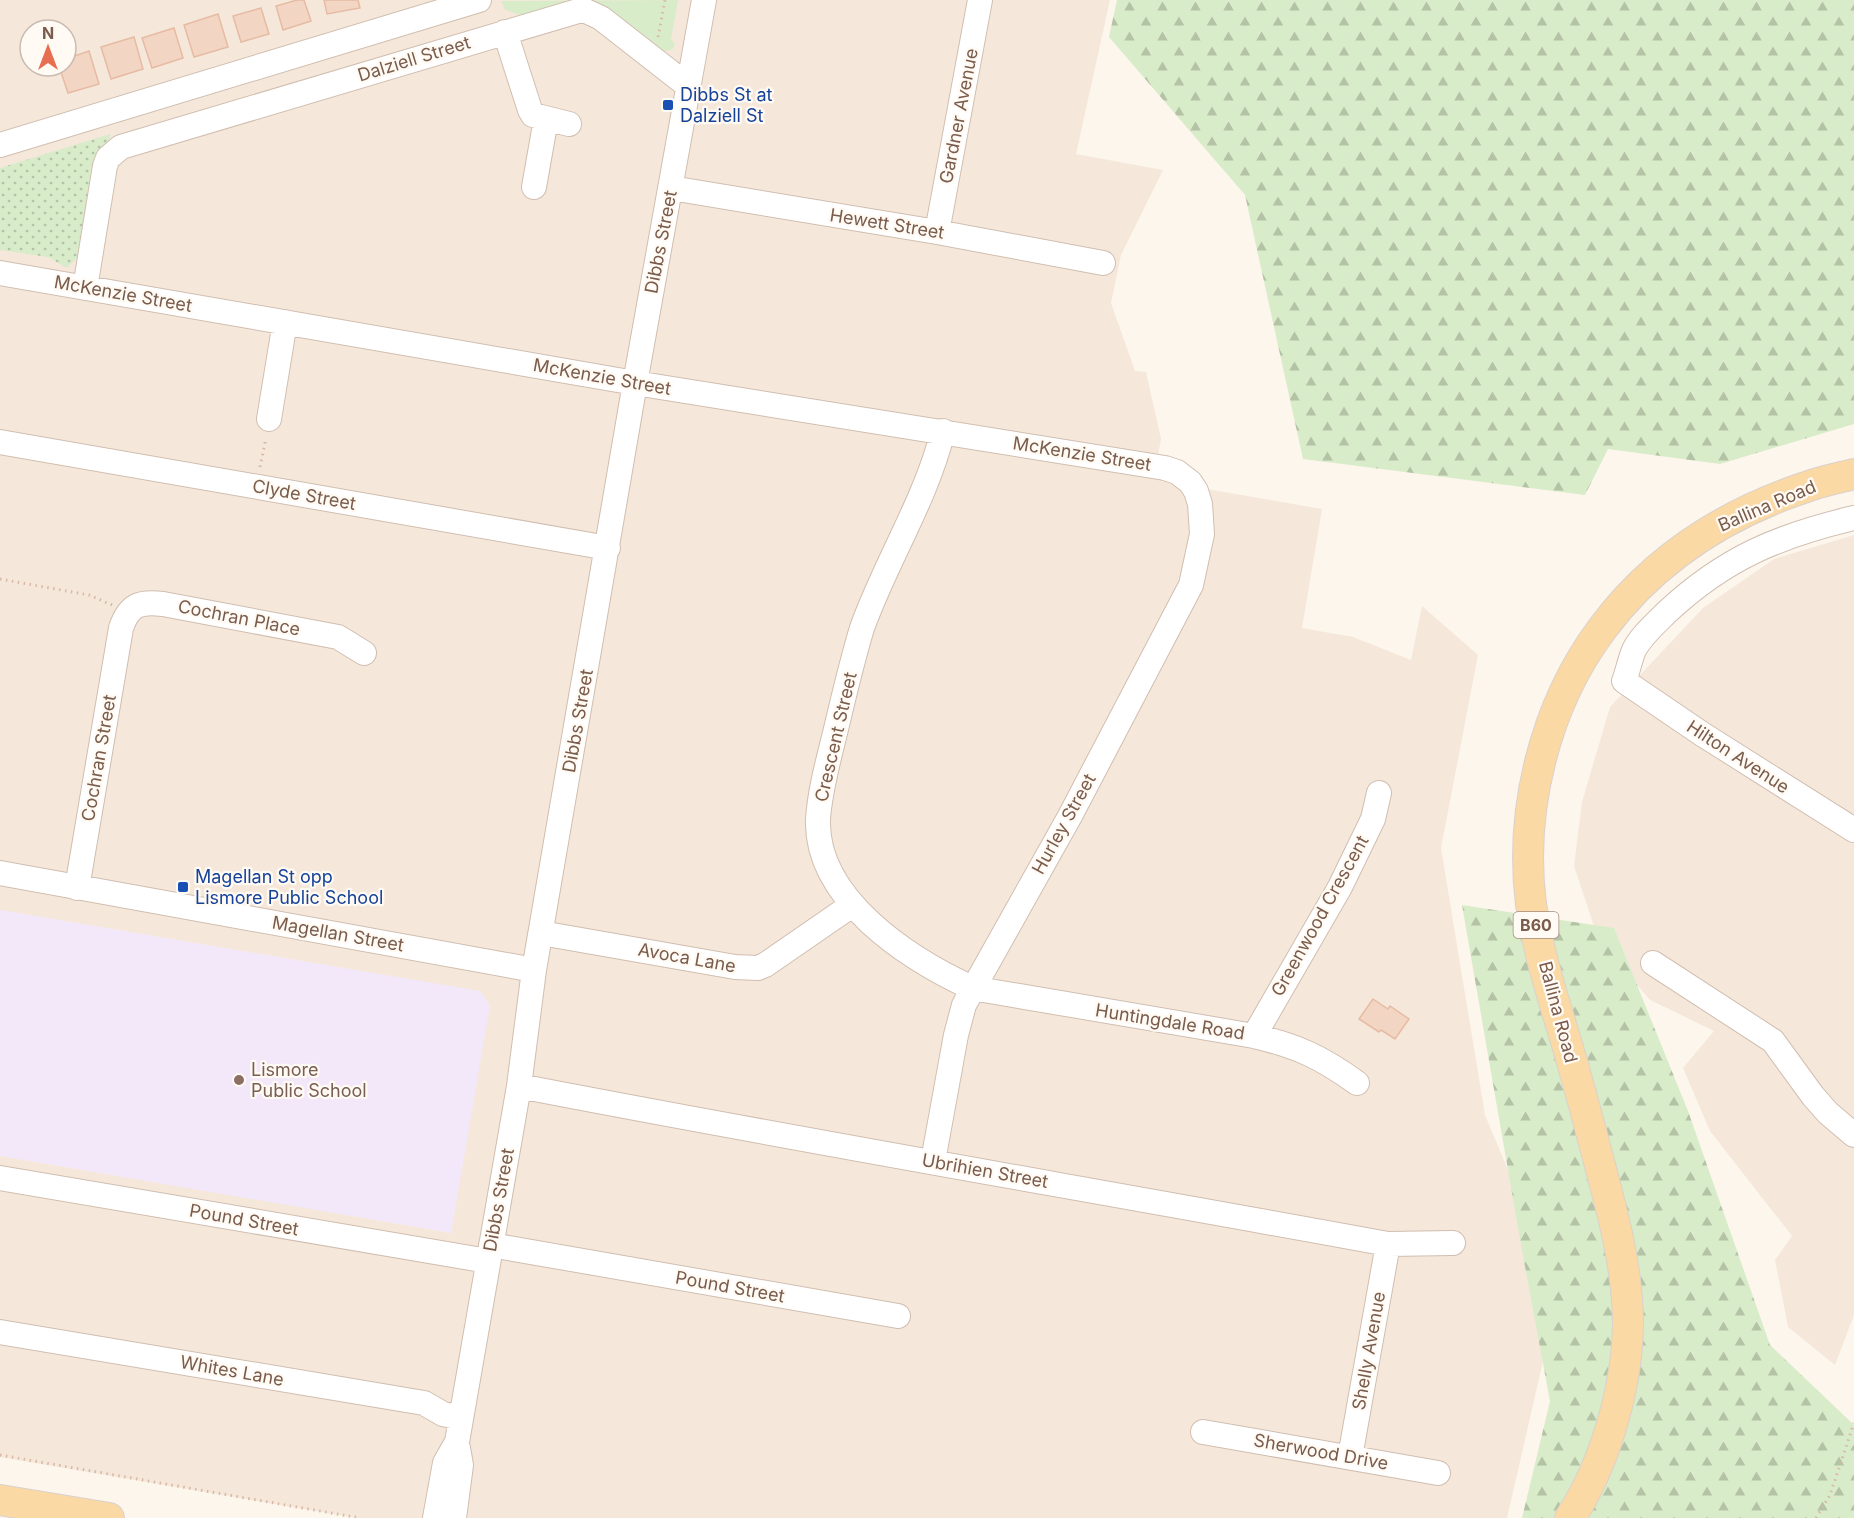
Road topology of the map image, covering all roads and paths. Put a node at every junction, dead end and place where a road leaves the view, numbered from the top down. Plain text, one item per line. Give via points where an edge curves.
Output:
1 (479, 0) edge
2 (704, 0) edge
3 (980, 0) edge
4 (505, 32) junction
5 (688, 86) junction
6 (112, 111) junction
7 (0, 145) edge
8 (121, 147) junction
9 (534, 187) dead end
10 (671, 188) junction
11 (937, 232) junction
12 (1103, 262) dead end
13 (0, 273) edge
14 (85, 288) junction
15 (285, 322) junction
16 (634, 383) junction
17 (269, 419) joint
18 (943, 431) junction
19 (0, 442) edge
20 (1854, 474) edge
21 (257, 487) junction
22 (1196, 491) joint
23 (1854, 518) edge
24 (608, 548) junction
25 (0, 579) edge
26 (125, 619) junction
27 (364, 653) dead end
28 (1379, 793) dead end
29 (1852, 826) edge
30 (0, 873) edge
31 (77, 888) junction
32 (852, 905) junction
33 (541, 933) junction
34 (1653, 963) dead end
35 (534, 970) junction
36 (972, 988) junction
37 (1254, 1036) junction
38 (1357, 1083) dead end
39 (519, 1086) junction
40 (1854, 1135) edge
41 (933, 1161) junction
42 (0, 1178) edge
43 (1453, 1243) dead end
44 (1389, 1244) junction
45 (490, 1253) junction
46 (898, 1316) dead end
47 (0, 1332) edge
48 (461, 1418) junction
49 (1854, 1424) edge
50 (1203, 1432) dead end
51 (457, 1442) junction
52 (0, 1455) edge
53 (1350, 1457) junction
54 (1438, 1473) dead end
55 (0, 1500) edge
56 (109, 1518) edge
57 (360, 1518) edge
58 (435, 1518) edge
59 (454, 1518) edge
60 (1569, 1518) edge
61 (1816, 1518) edge

1 - 6 street, Dalziell Street
2 - 5 street, Dibbs Street
3 - 11 street, Gardner Avenue
4 - 5 street, Dalziell Street via 586,11 601,18
4 - 8 street, Dalziell Street
4 - 9 street via 530,110 533,115 557,122
5 - 10 street, Dibbs Street
6 - 7 street, Dalziell Street
6 - 8 street
8 - 14 street via 105,166
10 - 11 street, Hewett Street
10 - 16 street, Dibbs Street
11 - 12 street, Hewett Street
13 - 14 street, McKenzie Street
14 - 15 street, McKenzie Street
15 - 16 street, McKenzie Street
15 - 17 street
16 - 18 street, McKenzie Street
16 - 24 street, Dibbs Street
17 - 21 path
18 - 22 street, McKenzie Street via 1165,468 1185,477
18 - 32 street, Crescent Street via 933,468 862,628 821,799 818,821 824,851
19 - 21 street, Clyde Street
20 - 60 main road, Ballina Road / B60 via 1807,486 1743,512 1684,548 1636,588 1576,668 1542,757 1530,832 1532,904 1552,997 1611,1206 1627,1303 1625,1360 1613,1419 1591,1478
21 - 24 street, Clyde Street
22 - 36 street, Hurley Street via 1202,534 1191,585 1070,816
23 - 29 street, Hilton Avenue via 1780,539 1716,572 1658,621 1635,649 1624,681
24 - 33 street, Dibbs Street
25 - 26 path via 89,595
26 - 27 street, Cochran Place via 133,607 163,604 338,637
26 - 31 street, Cochran Street
28 - 37 street, Greenwood Crescent via 1373,819 1340,887
30 - 31 street, Magellan Street
31 - 35 street, Magellan Street
32 - 33 street, Avoca Lane via 758,968
32 - 36 street, Crescent Street via 920,960
33 - 35 street, Dibbs Street
34 - 40 street via 1773,1041 1813,1096
35 - 39 street, Dibbs Street
36 - 37 street, Huntingdale Road
36 - 41 street, Hurley Street via 956,1035
37 - 38 street, Huntingdale Road via 1310,1053
39 - 41 street, Ubrihien Street via 750,1131
39 - 45 street, Dibbs Street
41 - 44 street, Ubrihien Street
42 - 45 street, Pound Street
43 - 44 street, Ubrihien Street
44 - 53 street, Shelly Avenue
45 - 46 street, Pound Street
45 - 48 street, Dibbs Street
47 - 48 street, Whites Lane via 424,1403 443,1414
48 - 51 street, Dibbs Street
49 - 61 path via 1830,1495
50 - 53 street, Sherwood Drive
51 - 58 street, Dibbs Street via 445,1463
51 - 59 street, Dibbs Street via 461,1466
52 - 57 path
53 - 54 street, Sherwood Drive
55 - 56 main road

